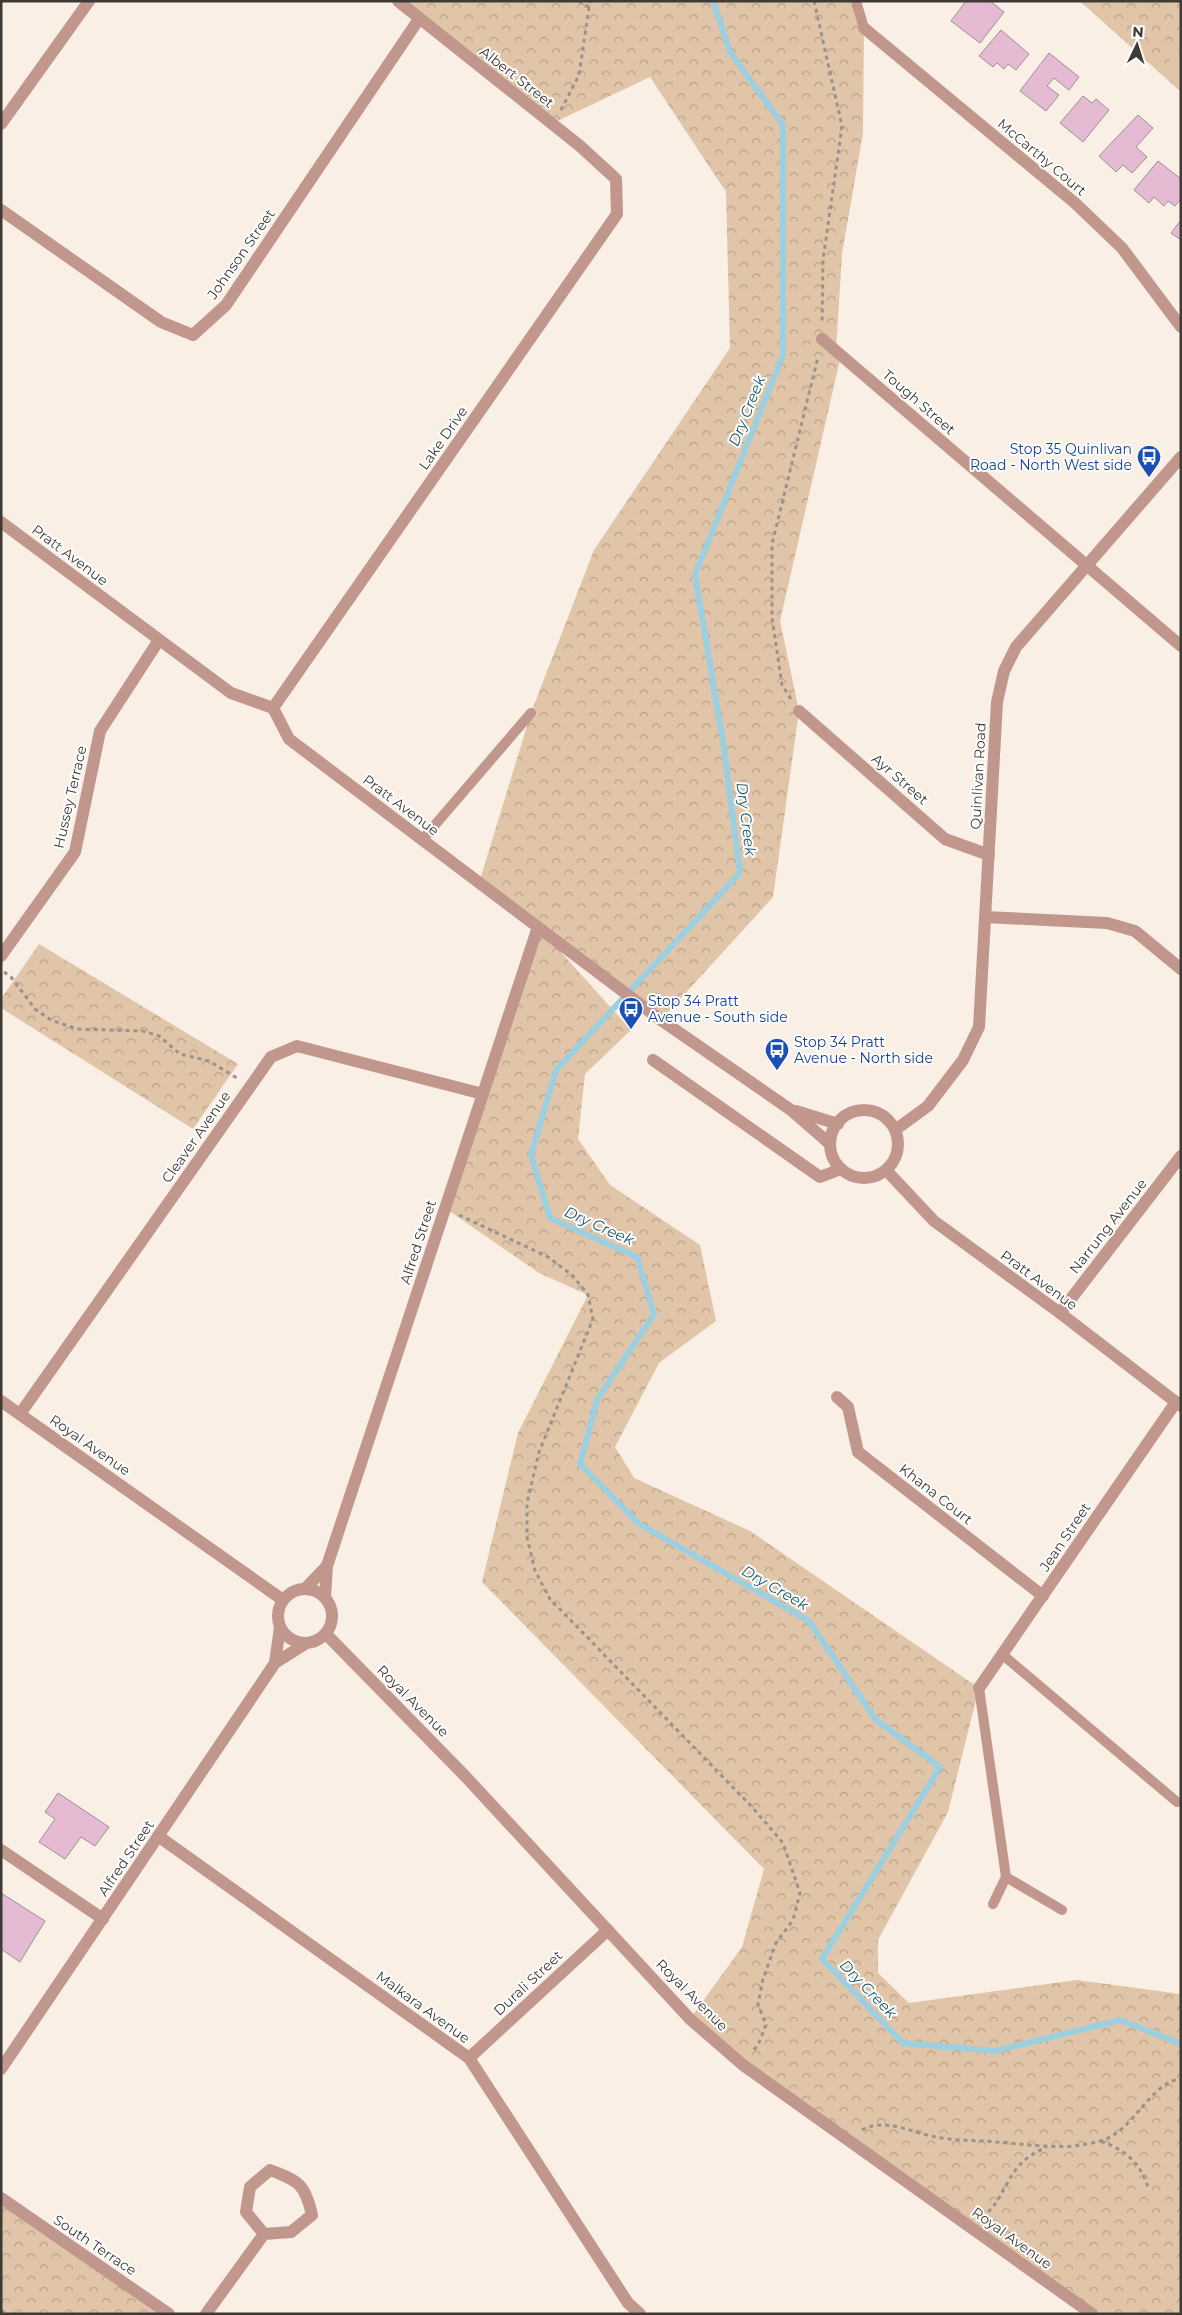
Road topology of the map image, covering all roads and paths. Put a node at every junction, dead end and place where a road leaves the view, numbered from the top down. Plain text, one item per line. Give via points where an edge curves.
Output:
1 (89, 1) edge
2 (398, 1) edge
3 (579, 1) edge
4 (590, 1) edge
5 (814, 1) edge
6 (856, 1) edge
7 (589, 7) junction
8 (420, 19) junction
9 (864, 28) joint
10 (1, 124) edge
11 (551, 124) junction
12 (616, 179) joint
13 (1, 210) edge
14 (1181, 327) edge
15 (822, 339) junction
16 (1181, 457) edge
17 (1, 522) edge
18 (1087, 566) junction
19 (159, 640) junction
20 (1181, 646) edge
21 (273, 708) junction
22 (799, 711) joint
23 (531, 713) dead end
24 (422, 840) junction
25 (989, 855) junction
26 (985, 917) junction
27 (538, 927) junction
28 (1, 956) edge
29 (1181, 969) edge
30 (1, 970) edge
31 (653, 1060) dead end
32 (250, 1086) junction
33 (483, 1094) junction
34 (791, 1110) junction
35 (838, 1124) junction
36 (895, 1130) junction
37 (830, 1144) junction
38 (1181, 1156) edge
39 (841, 1169) junction
40 (886, 1170) junction
41 (445, 1208) junction
42 (1060, 1313) junction
43 (837, 1397) dead end
44 (1, 1401) edge
45 (1178, 1404) edge
46 (20, 1414) junction
47 (327, 1566) junction
48 (305, 1589) junction
49 (325, 1596) junction
50 (1043, 1596) junction
51 (283, 1600) junction
52 (280, 1627) junction
53 (326, 1634) junction
54 (305, 1644) junction
55 (1002, 1655) junction
56 (275, 1663) junction
57 (980, 1688) joint
58 (1177, 1802) dead end
59 (158, 1836) junction
60 (1, 1850) edge
61 (1006, 1877) junction
62 (992, 1904) dead end
63 (1062, 1910) dead end
64 (103, 1919) junction
65 (608, 1930) junction
66 (469, 2058) junction
67 (743, 2065) junction
68 (1, 2069) edge
69 (1179, 2079) edge
70 (846, 2138) junction
71 (1101, 2141) junction
72 (1048, 2147) junction
73 (1148, 2187) dead end
74 (2, 2200) edge
75 (968, 2226) junction
76 (264, 2234) junction
77 (1, 2310) edge
78 (6, 2314) edge
79 (169, 2314) edge
80 (206, 2314) edge
81 (640, 2314) edge
82 (1092, 2314) edge

1 - 10 street
2 - 8 street, Albert Street
3 - 7 path
4 - 7 path
5 - 15 path via 842,126 823,260
6 - 9 lane
7 - 11 path via 579,75 569,98
8 - 11 street, Albert Street
8 - 13 street, Johnson Street via 226,305 193,335 161,322
9 - 14 street, McCarthy Court via 1074,203 1122,248
11 - 12 street, Albert Street
12 - 21 street, Lake Drive via 617,214
15 - 18 street, Tough Street
15 - 22 path via 772,544 772,618 782,685
16 - 18 street, Quinlivan Road
17 - 19 street, Pratt Avenue
18 - 20 street, Tough Street
18 - 25 street, Quinlivan Road via 1016,647 1004,671 998,702
19 - 21 street, Pratt Avenue via 231,693
19 - 28 street, Hussey Terrace via 100,731 75,852
21 - 24 street, Pratt Avenue via 289,739
22 - 25 street, Ayr Street via 945,839
23 - 24 lane
24 - 27 street, Pratt Avenue
25 - 26 street, Quinlivan Road
26 - 29 street via 1107,923 1135,932
26 - 36 street, Quinlivan Road via 979,1026 963,1060 928,1106
27 - 33 street, Alfred Street
27 - 34 street, Pratt Avenue via 661,1020
30 - 32 path via 11,977 35,1009 51,1020 78,1029 143,1031 159,1036 180,1054 209,1061
31 - 39 street via 820,1177
32 - 33 street, Cleaver Avenue via 270,1057 297,1046
32 - 46 street, Cleaver Avenue
33 - 41 street, Alfred Street
34 - 35 street, Pratt Avenue
34 - 37 street, Pratt Avenue
35 - 36 street via 846,1115 859,1110 877,1112 887,1118
35 - 37 street
36 - 40 street via 897,1155
37 - 39 street via 832,1155
38 - 42 street, Narrung Avenue
39 - 40 street via 852,1176 864,1178
40 - 42 street, Pratt Avenue via 934,1221
41 - 47 street, Alfred Street
41 - 67 path via 548,1257 572,1275 588,1295 593,1319 539,1452 527,1503 527,1537 535,1572 550,1599 783,1843 800,1893 793,1920 776,1943 763,1979 758,2004 766,2025 758,2045
42 - 45 street, Pratt Avenue
43 - 50 street, Khana Court via 848,1407 858,1452
44 - 46 street, Royal Avenue
45 - 50 street, Jean Street
46 - 51 street, Royal Avenue
47 - 48 street, Alfred Street
47 - 49 street, Alfred Street
48 - 49 street
48 - 51 street via 293,1592
49 - 53 street via 332,1613
50 - 55 street, Jean Street
51 - 52 street via 278,1614
52 - 54 street via 291,1639
52 - 56 street, Alfred Street
53 - 54 street
53 - 65 street, Royal Avenue via 465,1776
54 - 56 street, Alfred Street
55 - 57 street, Jean Street
55 - 58 lane
56 - 59 street, Alfred Street
57 - 61 lane
59 - 64 street, Alfred Street
59 - 66 street, Malkara Avenue
60 - 64 street
61 - 62 lane
61 - 63 lane
64 - 68 street, Alfred Street
65 - 66 street, Durali Street
65 - 67 street, Royal Avenue via 690,2020
66 - 81 street, Malkara Avenue via 628,2303
67 - 70 street, Royal Avenue
69 - 71 path via 1165,2084 1130,2122
70 - 72 path via 868,2126 885,2125 936,2138
70 - 75 street, Royal Avenue
71 - 72 path via 1071,2147
71 - 73 path via 1134,2160 1143,2171
72 - 75 path via 1030,2155 1018,2167 988,2213
74 - 79 street, South Terrace
75 - 82 street, Royal Avenue
76 - 76 street via 246,2212 250,2187 270,2170 291,2178 307,2194 312,2215 291,2232
76 - 80 street
77 - 78 path

